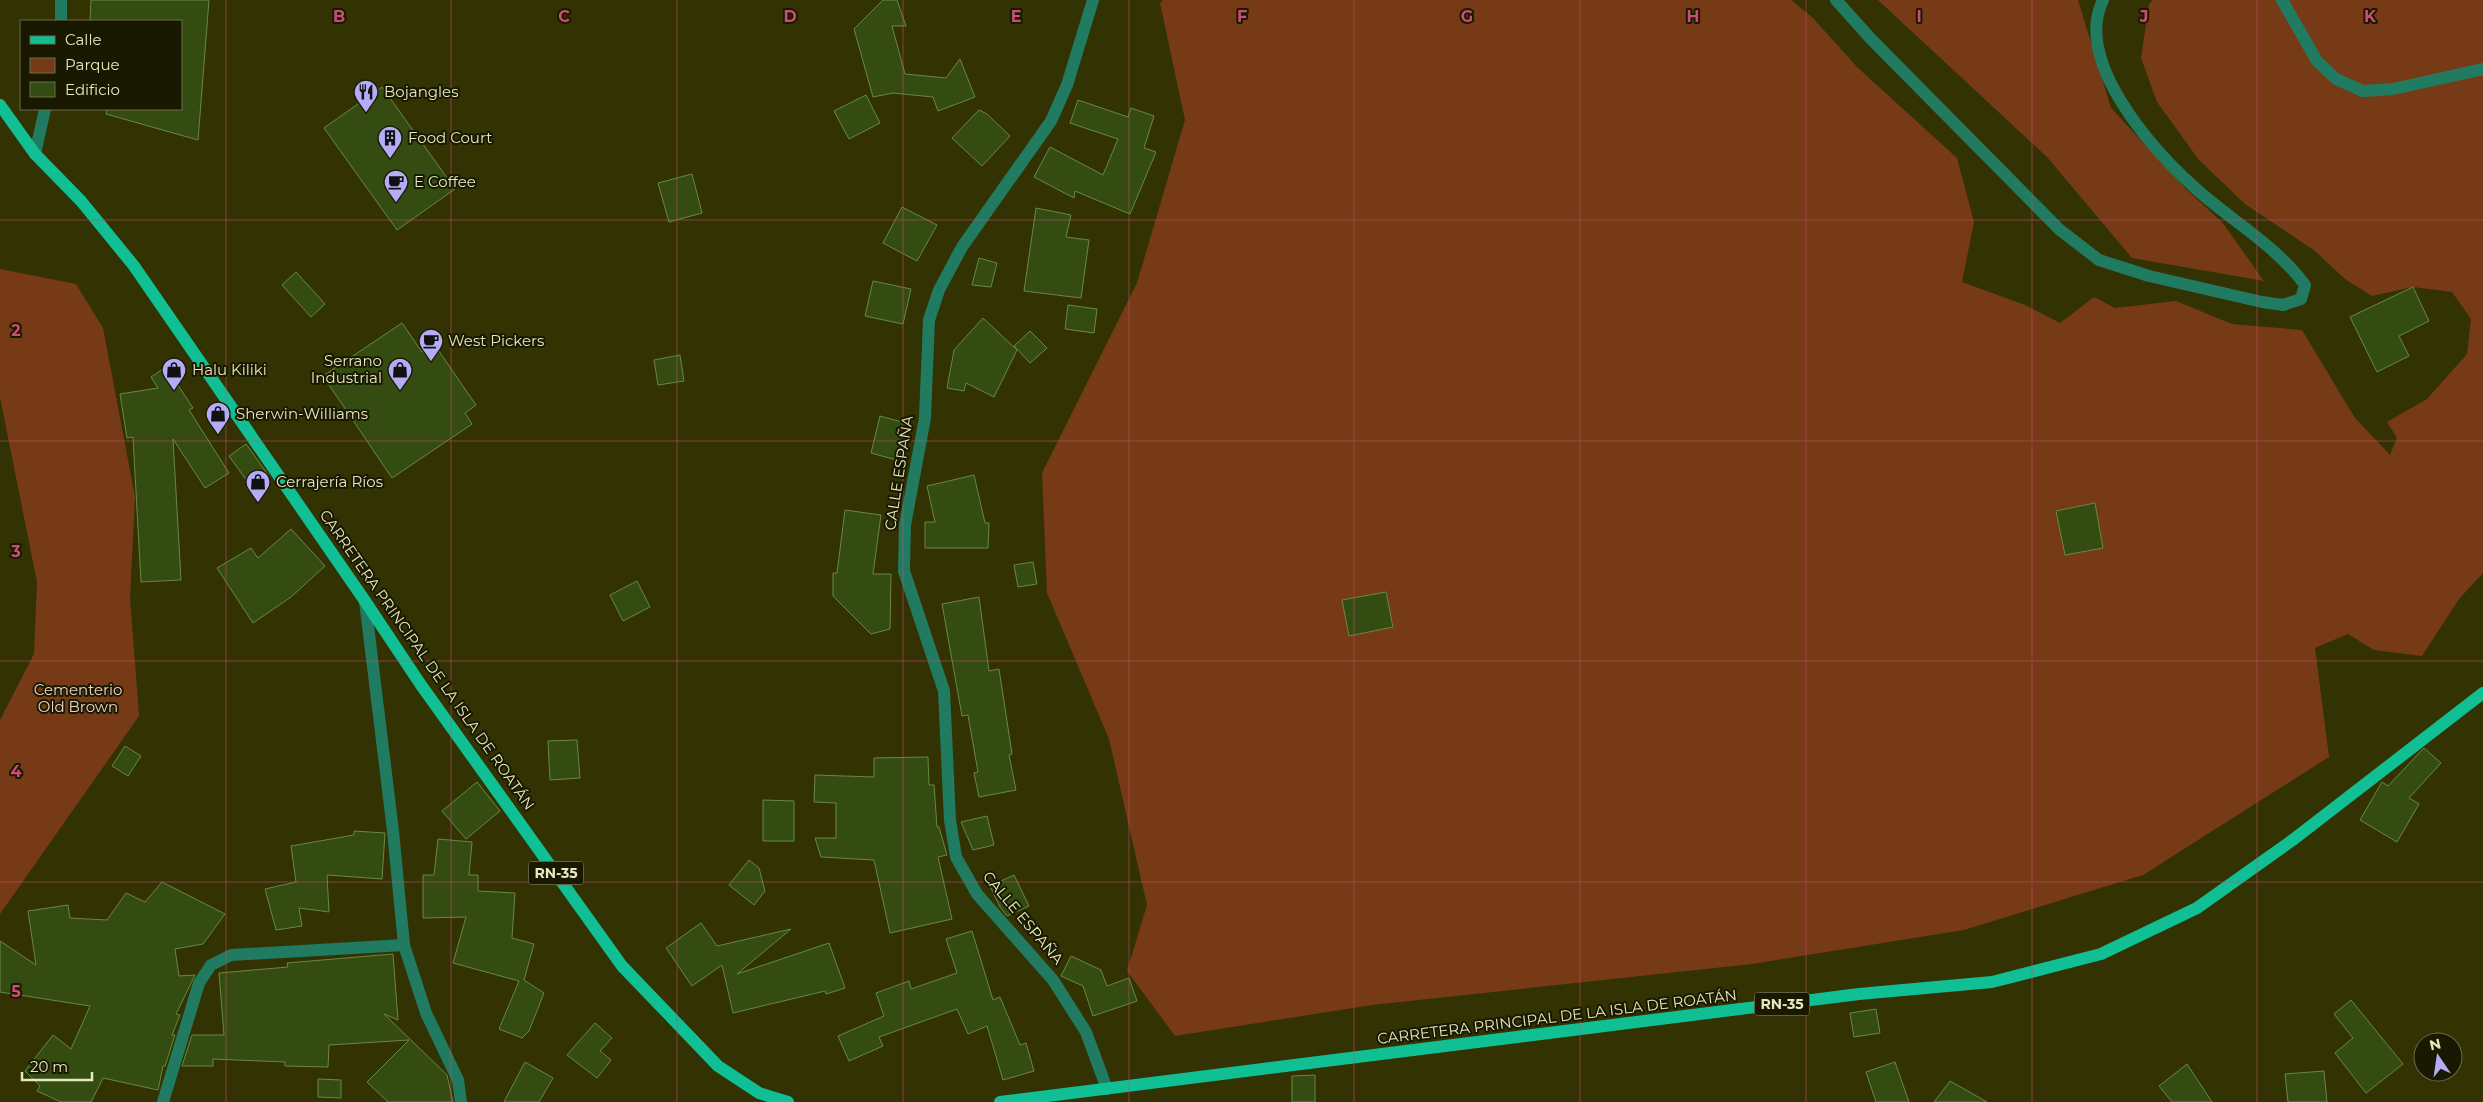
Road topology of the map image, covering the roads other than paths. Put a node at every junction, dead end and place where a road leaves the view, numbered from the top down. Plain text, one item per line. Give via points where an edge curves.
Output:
1 (61, 0) edge
2 (1093, 0) edge
3 (1836, 0) edge
4 (2103, 0) edge
5 (2282, 0) edge
6 (61, 20) edge
7 (2483, 69) edge
8 (0, 105) edge
9 (45, 110) edge
10 (35, 154) junction
11 (365, 601) junction
12 (2483, 693) edge
13 (404, 945) junction
14 (1107, 1089) junction
15 (163, 1102) edge
16 (461, 1102) edge
17 (788, 1102) edge
18 (1000, 1102) edge

1 - 6 street
2 - 14 street, CALLE ESPAÑA via 1067,85 1051,122 962,247 939,290 929,320 925,418 904,524 904,571 944,691 950,820 956,857 978,894 1053,980 1086,1032
3 - 4 street via 2060,230 2099,260 2149,276 2262,302 2283,306 2301,299 2305,285 2292,267 2194,187 2145,134 2116,93 2097,49 2098,10
5 - 7 street via 2317,61 2336,79 2363,91 2393,89
8 - 10 main road, CARRETERA PRINCIPAL DE LA ISLA DE ROATÁN / RN-35
9 - 10 street
10 - 11 main road, CARRETERA PRINCIPAL DE LA ISLA DE ROATÁN / RN-35 via 81,201 134,266
11 - 13 street
11 - 17 main road, CARRETERA PRINCIPAL DE LA ISLA DE ROATÁN / RN-35 via 421,685 622,966 718,1066 760,1093
12 - 14 main road, CARRETERA PRINCIPAL DE LA ISLA DE ROATÁN / RN-35 via 2294,839 2198,908 2102,954 1992,982 1859,994
13 - 15 street via 231,955 211,965 198,983
13 - 16 street via 426,1013 458,1080
14 - 18 main road, CARRETERA PRINCIPAL DE LA ISLA DE ROATÁN / RN-35

